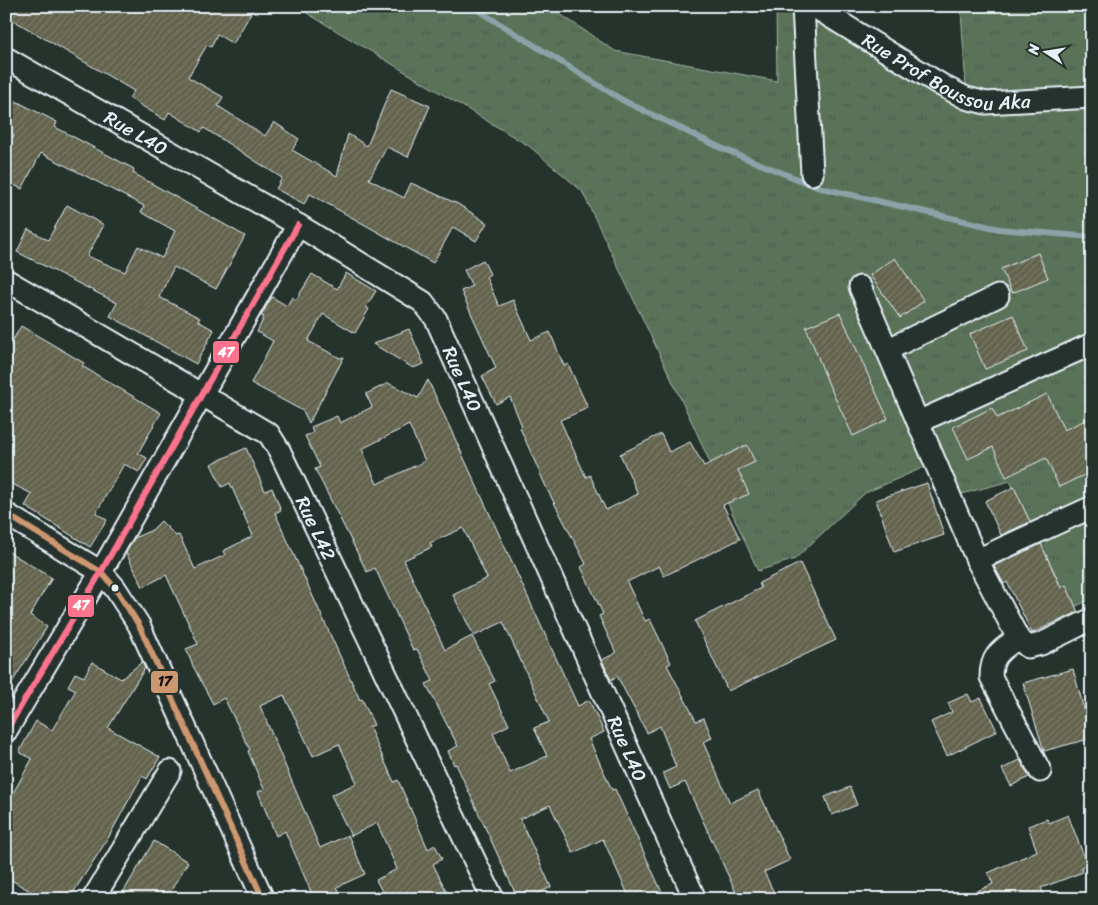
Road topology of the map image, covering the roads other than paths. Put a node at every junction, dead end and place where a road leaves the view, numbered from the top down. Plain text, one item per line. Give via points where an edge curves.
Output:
1 (803, 6) edge
2 (813, 6) edge
3 (6, 58) edge
4 (1092, 97) edge
5 (812, 174) dead end
6 (298, 225) junction
7 (6, 280) edge
8 (860, 287) dead end
9 (998, 296) dead end
10 (1092, 344) edge
11 (887, 350) junction
12 (200, 394) junction
13 (918, 422) junction
14 (1092, 507) edge
15 (6, 514) edge
16 (977, 560) junction
17 (101, 572) junction
18 (1092, 619) edge
19 (1018, 638) junction
20 (6, 731) edge
21 (170, 771) dead end
22 (1040, 771) dead end
23 (94, 899) edge
24 (262, 899) edge
25 (493, 899) edge
26 (696, 899) edge

1 - 5 street
2 - 4 street, Rue Prof Boussou Aka via 966,98 986,103
3 - 6 street, Rue L40
6 - 12 street
6 - 26 street, Rue L40 via 409,292 436,319
7 - 12 street, Rue L42
8 - 11 street
9 - 11 street
10 - 13 street
11 - 13 street
12 - 17 street
12 - 25 street, Rue L42 via 269,434 279,450
13 - 16 street
14 - 16 street
15 - 17 street
16 - 19 street
17 - 20 street
17 - 24 street via 139,625
18 - 19 street via 1028,647
19 - 22 street via 1000,650 991,662 992,677
21 - 23 street

